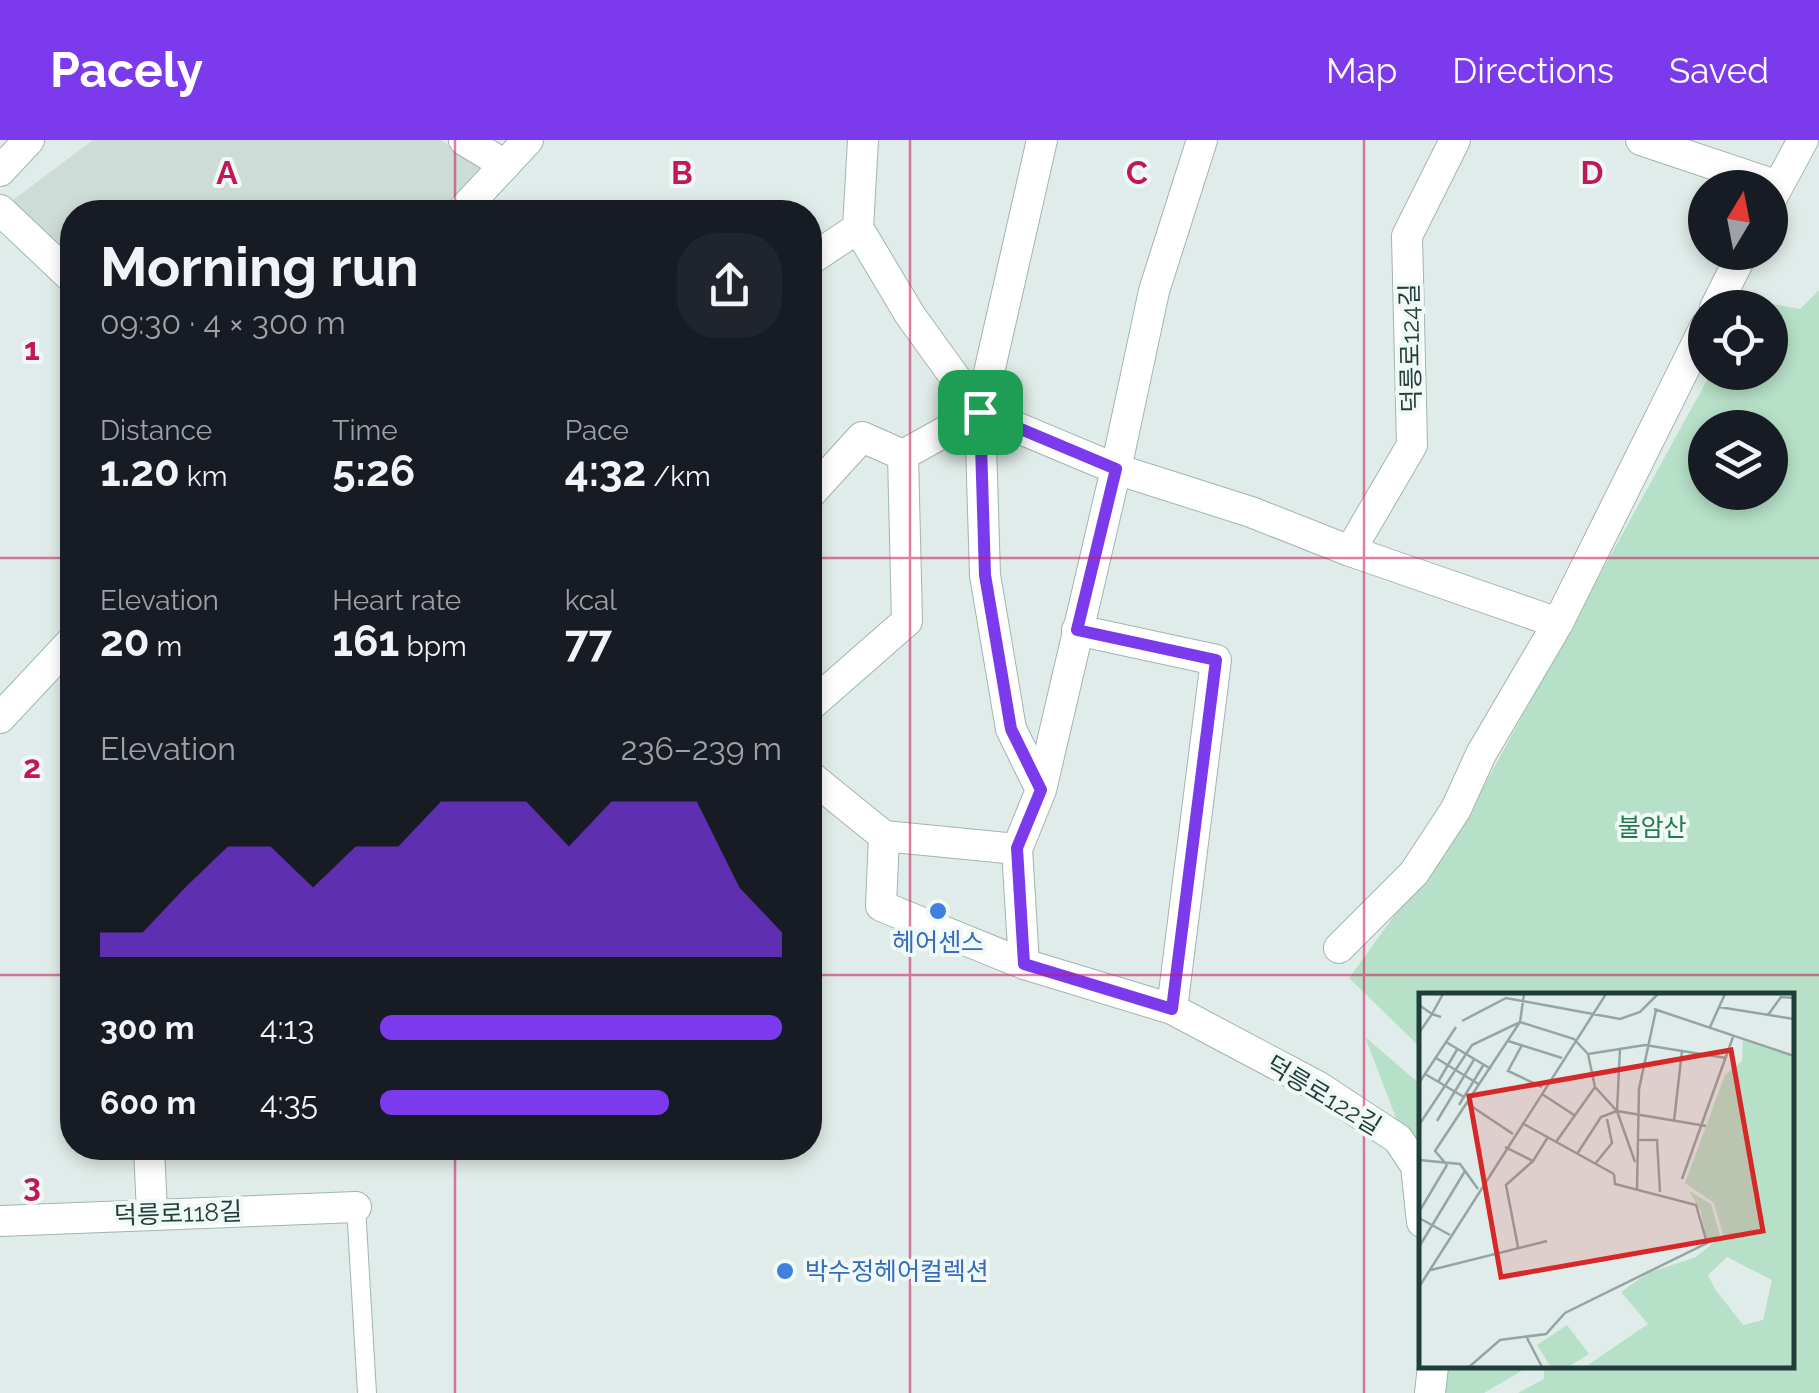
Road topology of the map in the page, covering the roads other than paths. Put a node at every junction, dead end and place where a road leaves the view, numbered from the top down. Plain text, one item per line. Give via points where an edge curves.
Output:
1 (29, 140) edge
2 (464, 140) edge
3 (528, 140) edge
4 (864, 140) edge
5 (1042, 140) edge
6 (1202, 140) edge
7 (1455, 140) edge
8 (1641, 140) edge
9 (1803, 140) edge
10 (505, 165) junction
11 (1715, 170) edge
12 (1787, 170) edge
13 (0, 171) edge
14 (481, 200) edge
15 (0, 210) edge
16 (858, 228) junction
17 (822, 252) edge
18 (60, 267) edge
19 (1688, 361) edge
20 (980, 412) junction
21 (903, 455) junction
22 (1116, 469) junction
23 (822, 481) edge
24 (1350, 552) junction
25 (1558, 623) junction
26 (1077, 630) junction
27 (60, 654) edge
28 (822, 695) edge
29 (0, 718) edge
30 (822, 786) edge
31 (1041, 790) junction
32 (884, 836) junction
33 (1017, 848) junction
34 (1339, 948) dead end
35 (1024, 964) junction
36 (1172, 1009) junction
37 (150, 1160) edge
38 (1419, 1194) edge
39 (356, 1207) joint
40 (152, 1214) junction
41 (0, 1221) edge
42 (1433, 1368) edge
43 (367, 1393) edge
44 (1430, 1393) edge

1 - 13 street
2 - 10 street
3 - 10 street
4 - 16 street
5 - 20 street
6 - 22 street via 1154,291
7 - 24 street, 덕릉로124길 via 1408,236 1412,445
8 - 11 street
9 - 12 street
10 - 14 street
15 - 18 street
16 - 17 street
16 - 20 street via 910,316
19 - 25 street
20 - 21 street
20 - 22 street
20 - 31 street via 985,575 1011,729
21 - 23 street via 862,437
21 - 28 street via 907,621
22 - 24 street
22 - 26 street
24 - 25 street
25 - 34 street via 1414,873
26 - 31 street
26 - 36 street via 1216,660
27 - 29 street
30 - 32 street
31 - 33 street
32 - 33 street
32 - 35 street, 덕릉로122길 via 881,906
33 - 35 street
35 - 36 street, 덕릉로122길
36 - 38 street, 덕릉로122길 via 1319,1087 1398,1140 1416,1166
37 - 40 street
39 - 40 street, 덕릉로118길
39 - 43 lane
40 - 41 street, 덕릉로118길
42 - 44 street

